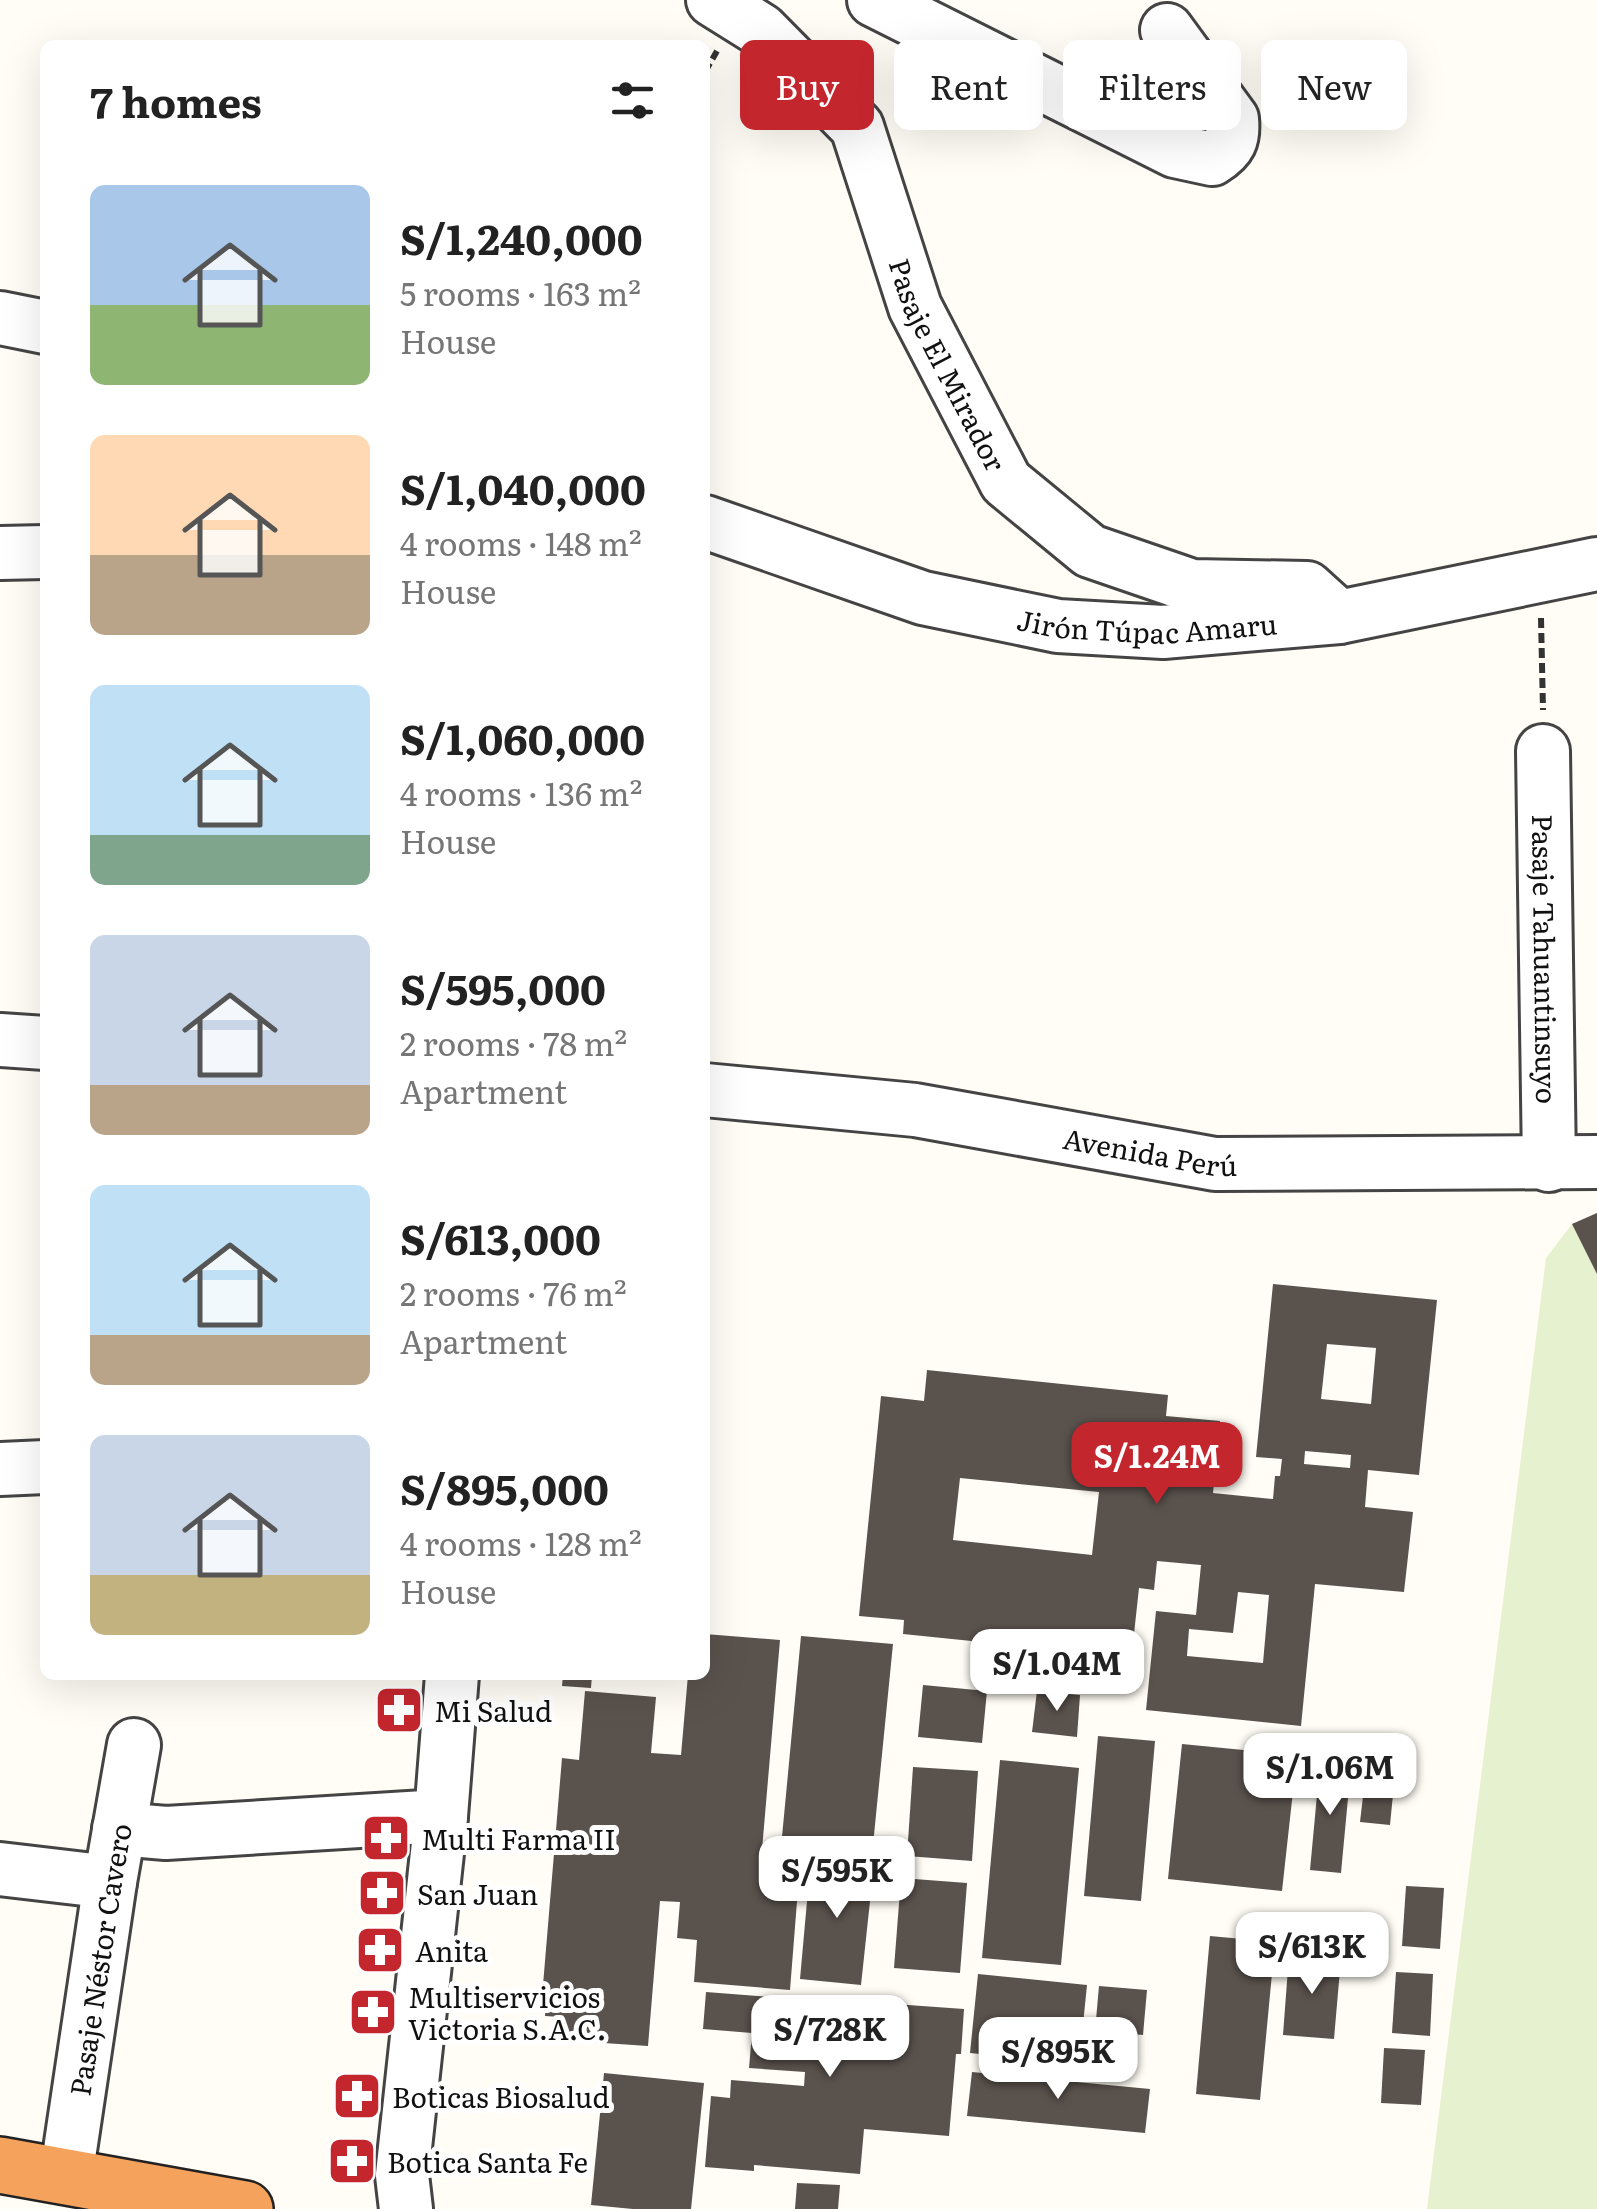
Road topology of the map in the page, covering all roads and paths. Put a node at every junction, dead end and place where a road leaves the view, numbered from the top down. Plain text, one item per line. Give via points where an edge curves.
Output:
1 (713, 0) edge
2 (874, 0) edge
3 (1167, 30) dead end
4 (0, 318) edge
5 (40, 327) edge
6 (710, 524) edge
7 (40, 552) edge
8 (0, 553) edge
9 (1597, 564) edge
10 (1540, 576) junction
11 (1339, 617) junction
12 (1543, 752) joint
13 (0, 1040) edge
14 (40, 1043) edge
15 (710, 1090) edge
16 (1573, 1164) edge
17 (40, 1467) edge
18 (0, 1469) edge
19 (452, 1680) edge
20 (134, 1745) dead end
21 (441, 1816) junction
22 (119, 1828) junction
23 (0, 1869) edge
24 (110, 1882) junction
25 (0, 2165) edge
26 (66, 2177) junction
27 (398, 2198) edge
28 (244, 2209) edge

1 - 11 street, Pasaje El Mirador via 761,30 856,128 915,307 1006,482 1090,552 1192,586 1308,588
2 - 3 street via 1175,152 1212,159 1226,150 1232,119
4 - 5 street
6 - 11 street, Jirón Túpac Amaru via 923,598 1058,626 1163,632
7 - 8 street
9 - 10 street, Jirón Túpac Amaru
10 - 11 street, Jirón Túpac Amaru
10 - 12 path
12 - 16 street, Pasaje Tahuantinsuyo
13 - 14 street
15 - 16 street, Avenida Perú via 915,1110 1215,1164
17 - 18 street
19 - 21 street
20 - 22 street, Pasaje Néstor Cavero
21 - 22 street via 166,1834
21 - 27 street
22 - 24 street, Pasaje Néstor Cavero
23 - 24 street
24 - 26 street, Pasaje Néstor Cavero
25 - 26 highway
26 - 28 highway

